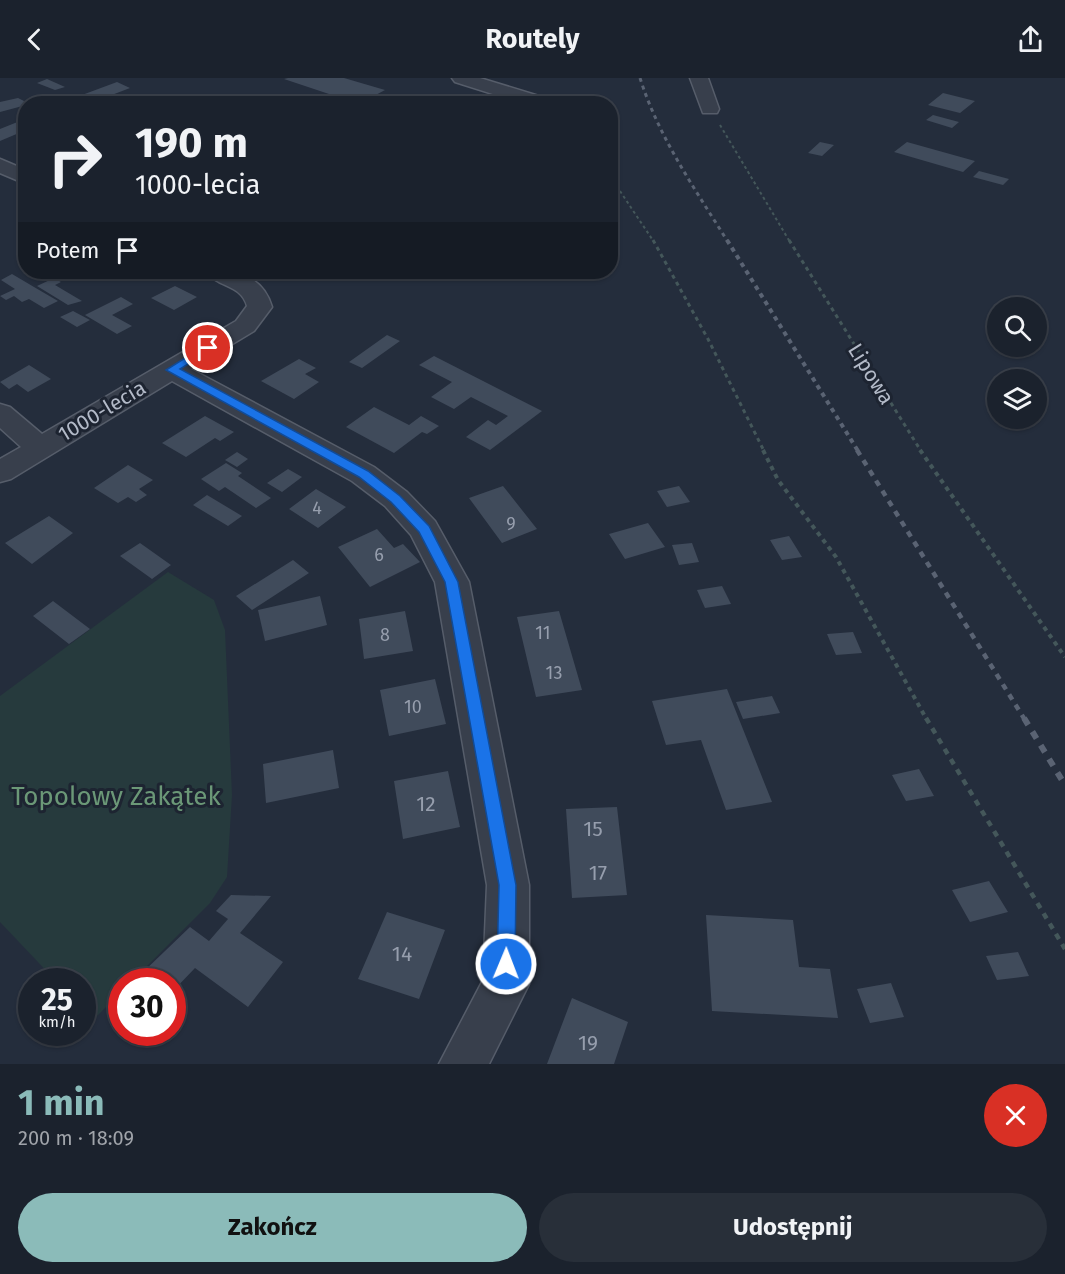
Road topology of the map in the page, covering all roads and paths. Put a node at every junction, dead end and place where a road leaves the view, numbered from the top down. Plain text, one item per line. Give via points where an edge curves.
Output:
1 (461, 78) edge
2 (699, 78) edge
3 (519, 96) edge
4 (710, 109) joint
5 (0, 165) edge
6 (18, 174) edge
7 (618, 188) edge
8 (234, 279) edge
9 (172, 370) junction
10 (0, 413) edge
11 (40, 448) junction
12 (0, 471) edge
13 (1065, 657) edge
14 (1065, 949) edge
15 (463, 1064) edge

1 - 3 street
2 - 4 street
4 - 13 path, Lipowa via 912,440
5 - 6 street
7 - 14 path via 658,248 708,339 778,480 836,557 934,734
8 - 9 street, 1000-lecia via 258,295 260,307 245,326
9 - 11 street, 1000-lecia
9 - 15 street via 363,474 396,499 424,529 452,582 508,885 506,984
10 - 11 street
11 - 12 street, 1000-lecia

